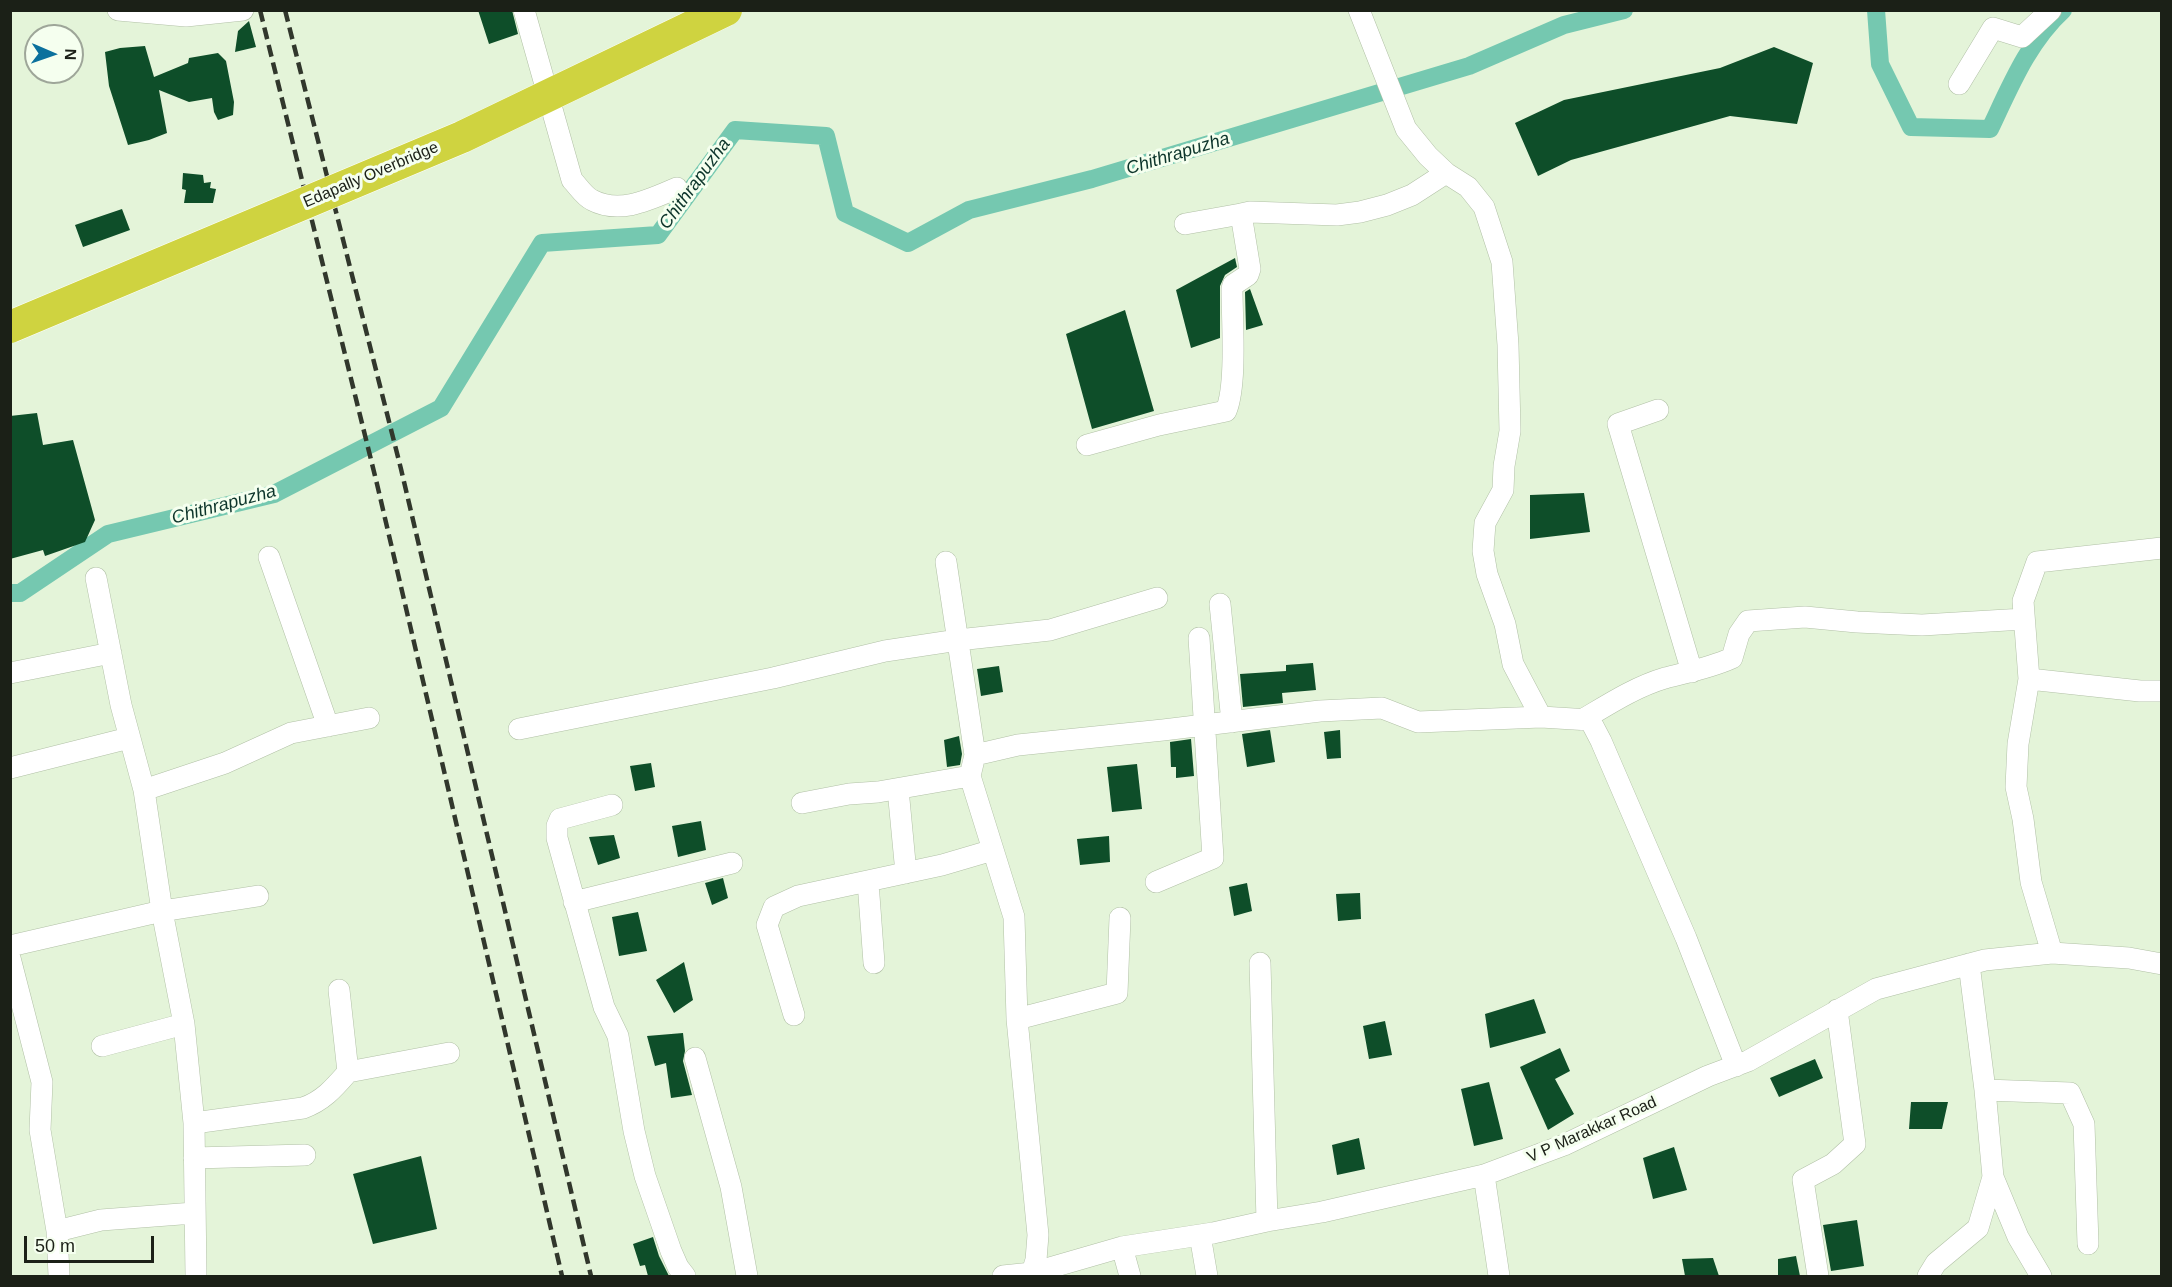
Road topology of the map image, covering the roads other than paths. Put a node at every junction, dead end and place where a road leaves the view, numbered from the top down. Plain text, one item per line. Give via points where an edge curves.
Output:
1 (118, 10) edge
2 (243, 10) edge
3 (524, 10) edge
4 (726, 10) edge
5 (1359, 10) edge
6 (2051, 10) edge
7 (1959, 84) dead end
8 (1446, 173) junction
9 (677, 188) dead end
10 (1241, 214) junction
11 (1185, 224) dead end
12 (10, 327) edge
13 (1658, 410) dead end
14 (1087, 445) dead end
15 (2162, 548) edge
16 (269, 557) dead end
17 (946, 562) dead end
18 (96, 578) dead end
19 (1157, 598) dead end
20 (1220, 604) dead end
21 (2024, 619) junction
22 (1199, 638) dead end
23 (957, 640) junction
24 (111, 653) junction
25 (1692, 672) junction
26 (10, 673) edge
27 (2029, 679) junction
28 (2162, 691) edge
29 (1541, 717) junction
30 (369, 718) dead end
31 (1582, 720) junction
32 (1232, 722) junction
33 (1204, 725) junction
34 (328, 726) junction
35 (519, 729) dead end
36 (129, 738) junction
37 (975, 755) junction
38 (10, 768) edge
39 (970, 776) junction
40 (898, 789) junction
41 (144, 790) junction
42 (802, 803) dead end
43 (612, 805) dead end
44 (993, 850) junction
45 (732, 863) dead end
46 (906, 873) junction
47 (868, 882) junction
48 (1156, 882) dead end
49 (258, 896) dead end
50 (574, 902) junction
51 (162, 911) junction
52 (1120, 918) dead end
53 (10, 946) edge
54 (2052, 953) junction
55 (10, 958) edge
56 (874, 963) dead end
57 (1260, 963) dead end
58 (1969, 964) junction
59 (2162, 964) edge
60 (339, 990) dead end
61 (1837, 1010) junction
62 (794, 1015) dead end
63 (1017, 1019) junction
64 (184, 1024) junction
65 (102, 1046) dead end
66 (449, 1053) dead end
67 (695, 1058) dead end
68 (1736, 1065) junction
69 (348, 1072) junction
70 (1985, 1090) junction
71 (194, 1123) junction
72 (305, 1155) dead end
73 (194, 1158) junction
74 (1484, 1175) junction
75 (1993, 1177) junction
76 (194, 1212) junction
77 (1267, 1221) junction
78 (57, 1231) junction
79 (1200, 1235) junction
80 (2088, 1244) dead end
81 (1122, 1247) junction
82 (1031, 1275) edge
83 (59, 1276) edge
84 (196, 1276) edge
85 (685, 1276) edge
86 (747, 1276) edge
87 (1003, 1276) edge
88 (1130, 1276) edge
89 (1207, 1276) edge
90 (1499, 1276) edge
91 (1818, 1276) edge
92 (1928, 1276) edge
93 (2041, 1276) edge

1 - 2 street via 186,16
3 - 9 street via 572,180 590,200 615,207 645,201
4 - 12 highway, Edapally Overbridge, bridge via 462,137
5 - 8 street via 1406,129
6 - 7 street via 2022,37 1993,28
8 - 10 street via 1412,195 1360,212
8 - 29 street via 1468,187 1484,207 1502,261 1510,431 1503,490 1485,523 1483,551 1486,574 1505,624 1513,664
10 - 11 street
10 - 14 street via 1250,269 1232,289 1233,356 1226,411
13 - 25 street via 1618,424
15 - 21 street via 2037,562 2023,601
16 - 34 street
17 - 23 street
18 - 24 street
19 - 23 street via 1050,630
20 - 32 street
21 - 25 street via 1922,625 1804,617 1748,621 1739,634 1732,658
21 - 27 street
22 - 33 street
23 - 35 street via 885,651 773,678
23 - 37 street
24 - 26 street
24 - 36 street
25 - 31 street via 1630,692
27 - 28 street
27 - 54 street via 2018,744 2016,787 2031,882
29 - 31 street
29 - 32 street via 1418,722 1382,708
30 - 34 street
31 - 68 street via 1590,720 1601,741
32 - 33 street
33 - 37 street via 1018,745
33 - 48 street via 1213,858
34 - 41 street via 291,733 225,763
36 - 38 street
36 - 41 street
37 - 39 street
39 - 40 street
39 - 44 street
40 - 42 street
40 - 46 street
41 - 51 street
43 - 50 street via 558,822 557,838
44 - 46 street
44 - 63 street via 1014,917
45 - 50 street
46 - 47 street
47 - 56 street
47 - 62 street via 798,896 774,907 766,925
49 - 51 street
50 - 85 street via 604,1007 618,1036 645,1176 671,1251
51 - 53 street
51 - 64 street
52 - 63 street via 1118,993
54 - 58 street, V P Marakkar Road
54 - 59 street, V P Marakkar Road
55 - 78 street via 42,1082 40,1130
57 - 77 street
58 - 61 street, V P Marakkar Road via 1876,989
58 - 70 street
60 - 69 street
61 - 68 street, V P Marakkar Road
61 - 91 street via 1855,1144 1833,1164 1803,1180
63 - 82 street via 1038,1235
64 - 65 street
64 - 71 street
66 - 69 street
67 - 86 street via 731,1188
68 - 74 street, V P Marakkar Road via 1564,1145
69 - 71 street via 322,1099 303,1108
70 - 75 street
70 - 80 street via 2070,1093 2084,1124
71 - 73 street
72 - 73 street
73 - 76 street
74 - 77 street, V P Marakkar Road
74 - 90 street
75 - 92 street via 1978,1228 1936,1263
75 - 93 street via 2018,1237
76 - 78 street via 100,1220
76 - 84 street
77 - 79 street, V P Marakkar Road
78 - 83 street
79 - 81 street, V P Marakkar Road
79 - 89 street
81 - 82 street, V P Marakkar Road
81 - 88 street
82 - 87 street, V P Marakkar Road

